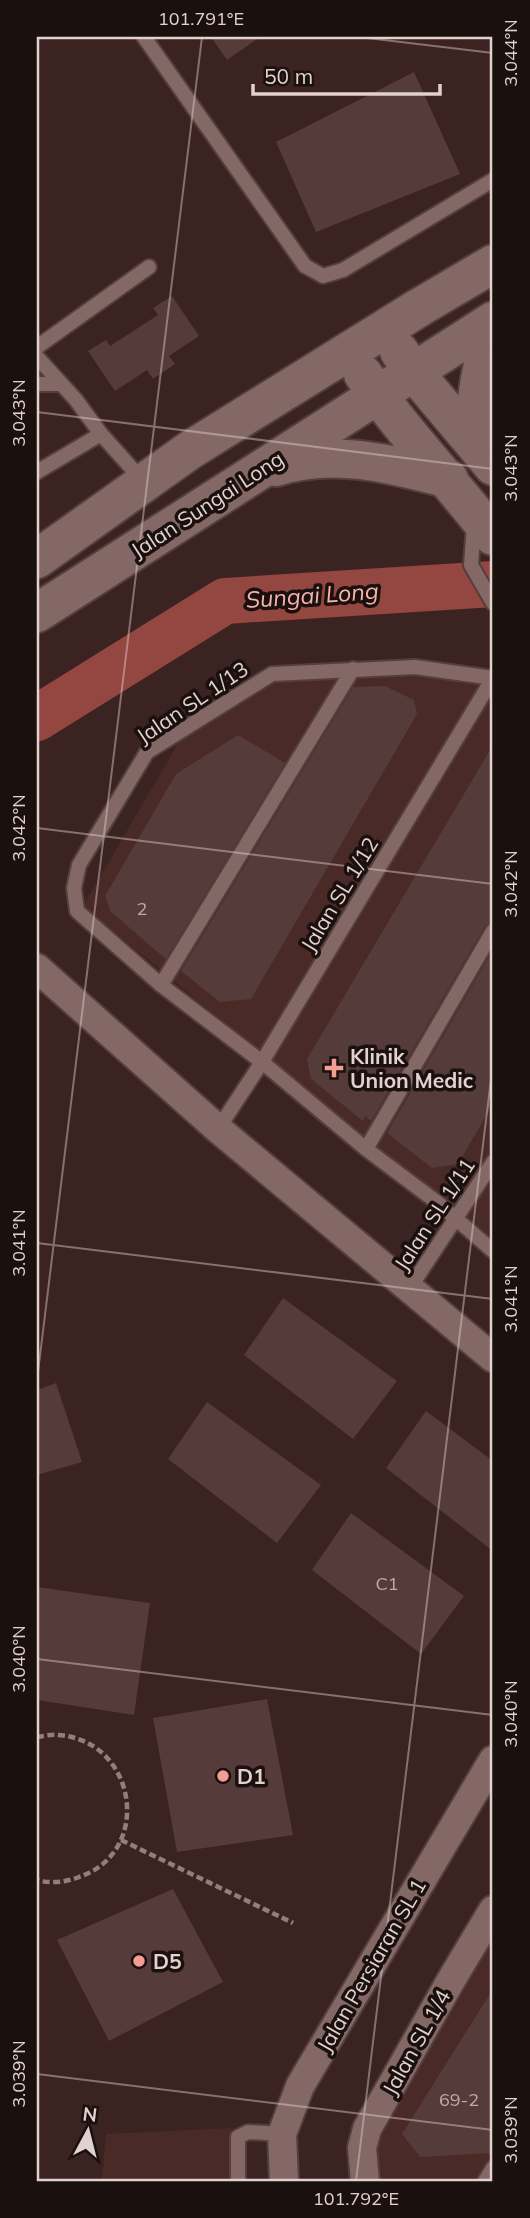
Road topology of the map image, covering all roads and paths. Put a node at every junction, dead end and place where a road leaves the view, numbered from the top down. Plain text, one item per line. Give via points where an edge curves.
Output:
1 (144, 37) edge
2 (493, 180) edge
3 (493, 264) edge
4 (149, 267) dead end
5 (493, 321) edge
6 (384, 329) junction
7 (493, 331) edge
8 (37, 348) edge
9 (348, 352) junction
10 (37, 357) edge
11 (413, 371) junction
12 (37, 384) edge
13 (60, 384) junction
14 (378, 395) junction
15 (101, 434) junction
16 (484, 454) edge
17 (37, 472) edge
18 (253, 475) junction
19 (449, 479) junction
20 (144, 483) junction
21 (480, 538) edge
22 (37, 559) edge
23 (493, 603) edge
24 (37, 613) edge
25 (353, 668) junction
26 (493, 678) edge
27 (493, 931) edge
28 (37, 968) edge
29 (161, 985) junction
30 (262, 1062) junction
31 (218, 1129) junction
32 (366, 1149) junction
33 (493, 1162) edge
34 (456, 1221) junction
35 (493, 1251) edge
36 (410, 1289) junction
37 (493, 1358) edge
38 (37, 1737) edge
39 (493, 1760) edge
40 (121, 1840) junction
41 (37, 1880) edge
42 (493, 1910) edge
43 (293, 1923) dead end
44 (282, 2134) junction
45 (493, 2168) edge
46 (238, 2181) edge
47 (284, 2181) edge
48 (365, 2181) edge
49 (485, 2181) edge

1 - 2 lane via 305,266 324,276 343,270
3 - 6 street
4 - 8 lane
5 - 11 street, Jalan Sungai Long
6 - 9 street
6 - 11 street
7 - 16 street via 475,398
9 - 14 street
9 - 20 street
10 - 13 lane
11 - 14 street, Jalan Sungai Long
11 - 16 street
12 - 13 lane
13 - 15 lane
14 - 18 street, Jalan Sungai Long
14 - 19 street
15 - 17 lane
15 - 20 lane
18 - 19 street via 298,460 348,458
18 - 24 street, Jalan Sungai Long
19 - 21 street
20 - 22 street
21 - 23 lane
25 - 26 lane, Jalan SL 1/13 via 415,667
25 - 29 lane
25 - 29 lane, Jalan SL 1/13 via 272,674 147,752 79,865 74,888 77,911
26 - 30 lane, Jalan SL 1/12
27 - 32 lane
28 - 31 street
29 - 30 lane
30 - 31 lane, Jalan SL 1/12
30 - 32 lane
31 - 36 street
32 - 34 lane
33 - 34 lane, Jalan SL 1/11
34 - 35 lane
34 - 36 lane, Jalan SL 1/11
36 - 37 street
38 - 40 path via 58,1735 83,1741 111,1762 127,1794 128,1817
39 - 44 street, Jalan Persiaran SL 1 via 300,2086
40 - 41 path via 108,1860 89,1874 67,1881
40 - 43 path
42 - 48 street, Jalan SL 1/4 via 367,2129 362,2148
44 - 46 lane via 248,2132 238,2137
44 - 47 street, Jalan Persiaran SL 1
45 - 49 lane

